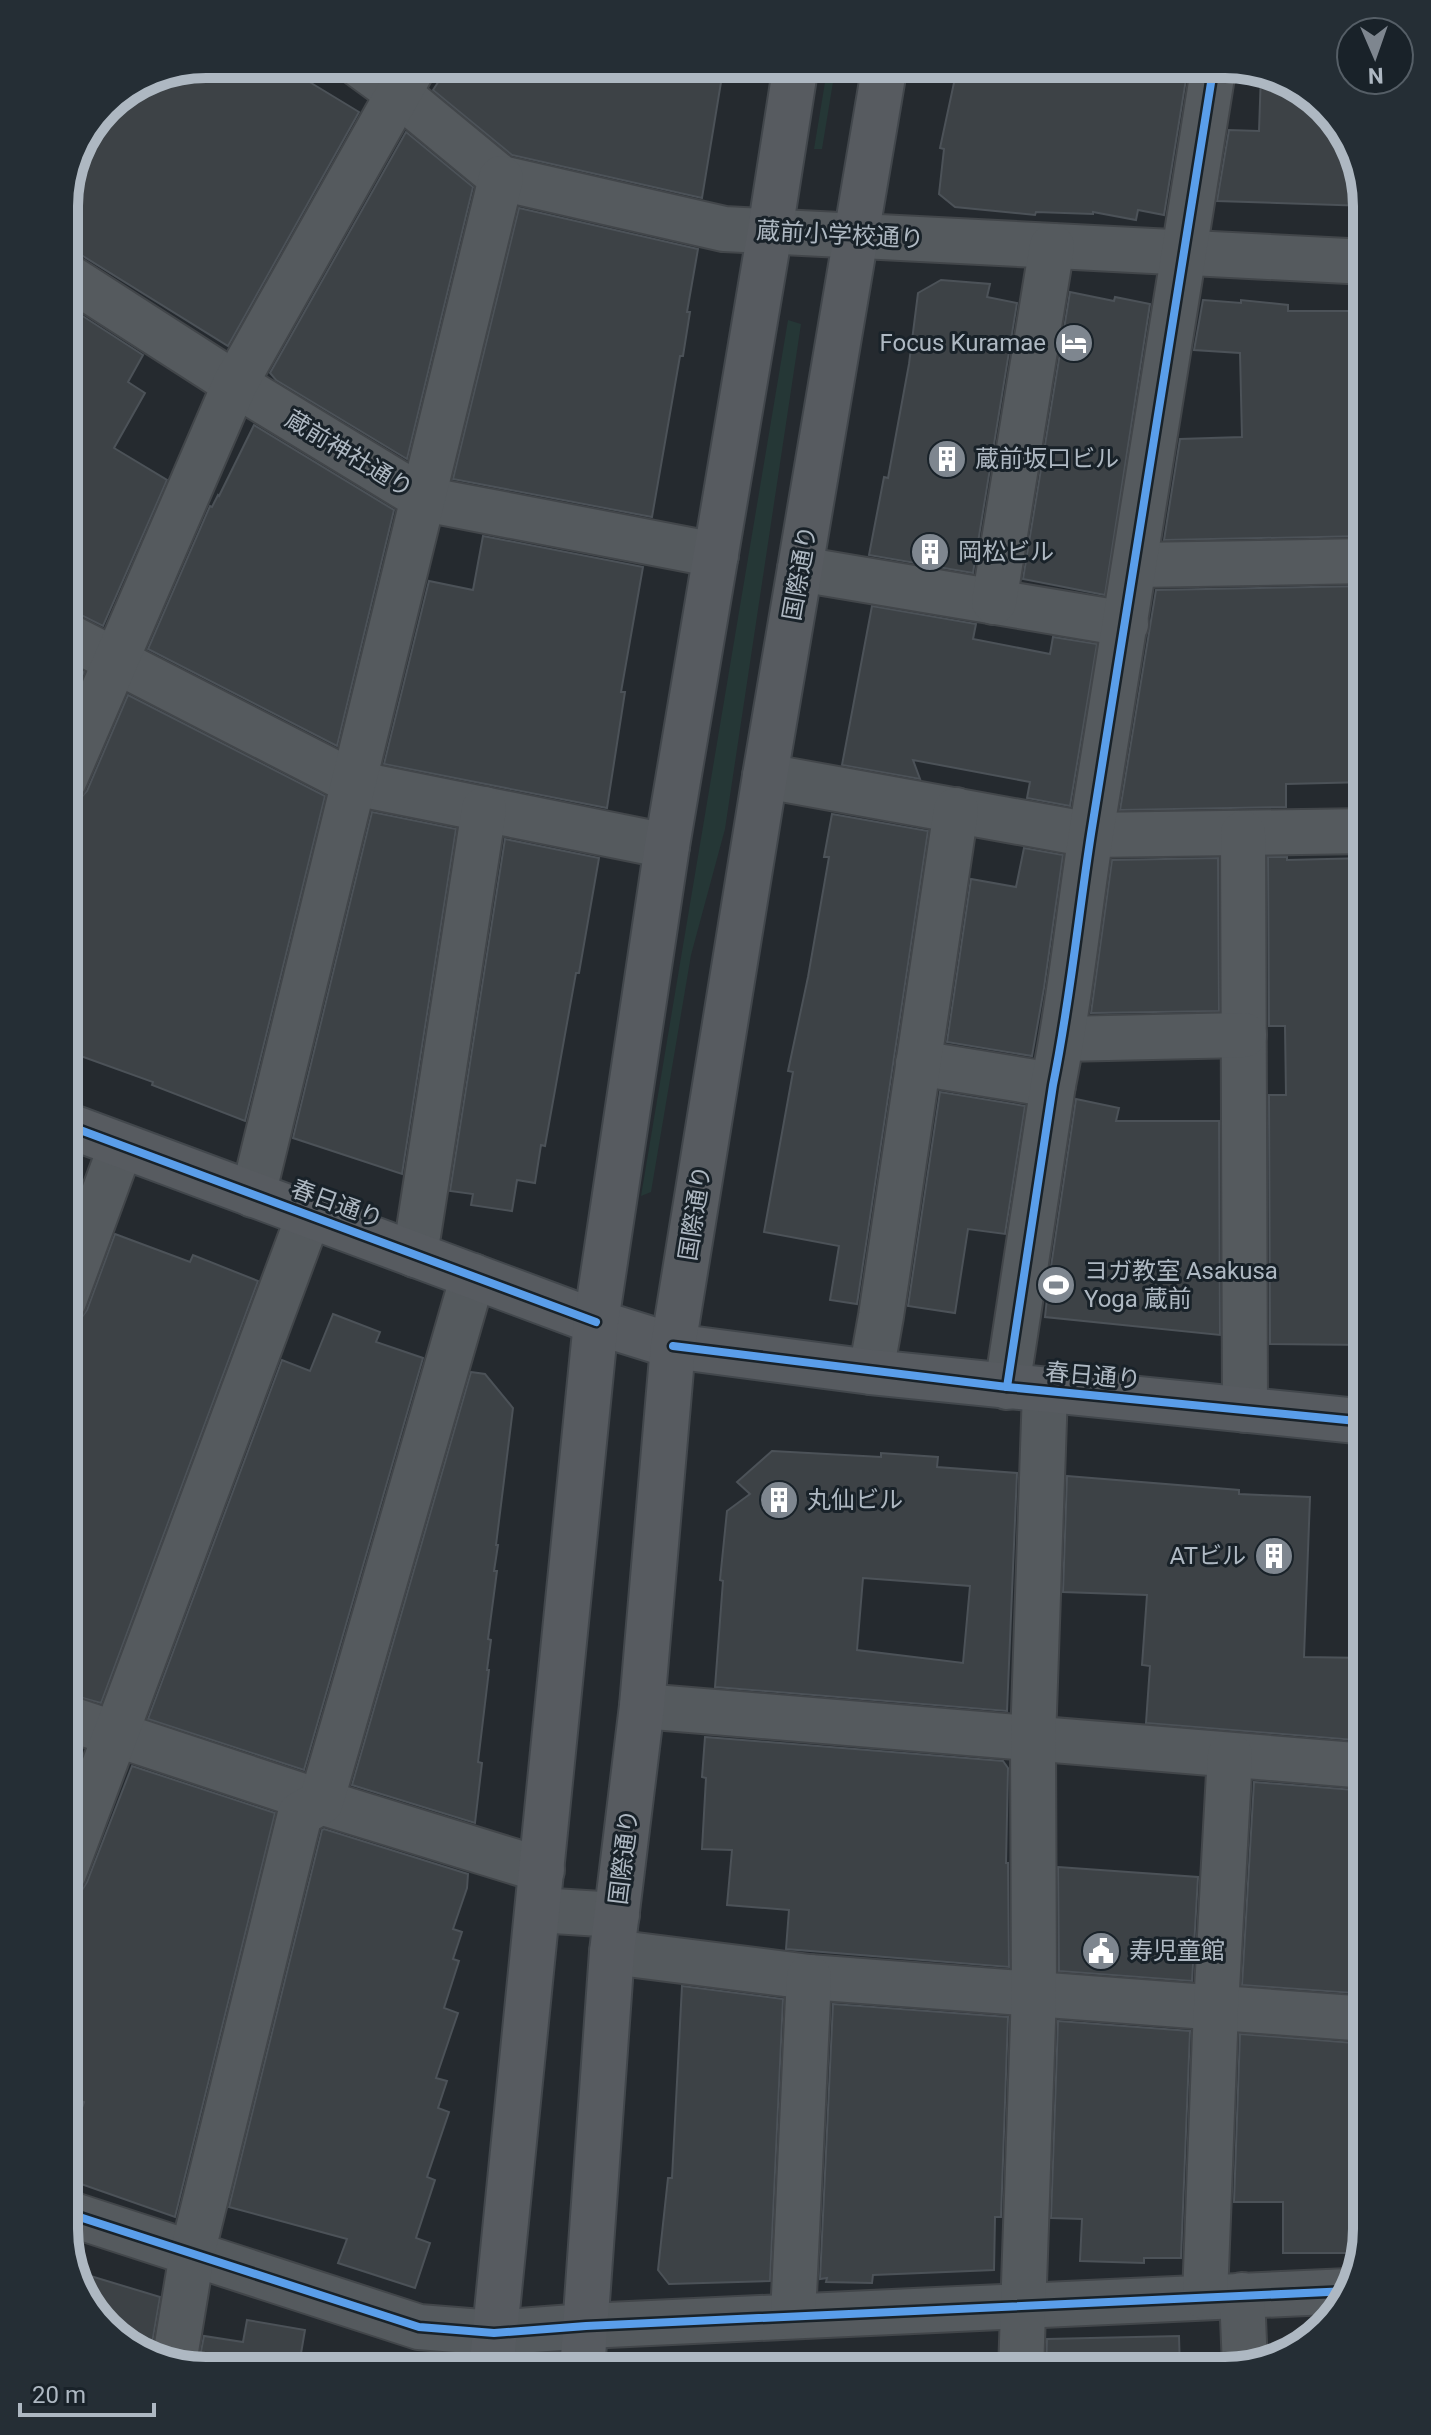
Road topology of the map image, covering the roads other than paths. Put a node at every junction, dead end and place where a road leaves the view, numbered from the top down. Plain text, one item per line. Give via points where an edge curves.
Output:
1 (794, 78) edge
2 (883, 78) edge
3 (1212, 78) edge
4 (407, 79) edge
5 (501, 178) junction
6 (770, 231) junction
7 (856, 235) junction
8 (1052, 246) junction
9 (1183, 253) junction
10 (1353, 261) edge
11 (78, 283) edge
12 (235, 384) junction
13 (424, 499) junction
14 (716, 555) junction
15 (1353, 561) edge
16 (1136, 565) junction
17 (800, 569) junction
18 (994, 602) junction
19 (1126, 624) junction
20 (78, 641) edge
21 (118, 660) junction
22 (78, 750) edge
23 (765, 776) junction
24 (354, 783) junction
25 (484, 809) junction
26 (956, 810) junction
27 (1353, 831) edge
28 (1243, 833) junction
29 (1091, 835) junction
30 (667, 846) junction
31 (1244, 1035) junction
32 (1062, 1039) junction
33 (918, 1063) junction
34 (1053, 1085) junction
35 (78, 1129) edge
36 (121, 1146) junction
37 (253, 1195) junction
38 (309, 1215) junction
39 (415, 1255) junction
40 (78, 1263) edge
41 (473, 1276) junction
42 (596, 1322) junction
43 (673, 1346) junction
44 (871, 1372) junction
45 (1026, 1389) junction
46 (1245, 1410) junction
47 (1353, 1421) edge
48 (642, 1706) junction
49 (78, 1721) edge
50 (118, 1734) junction
51 (1033, 1740) junction
52 (1230, 1755) junction
53 (1353, 1765) edge
54 (321, 1802) junction
55 (78, 1837) edge
56 (540, 1890) junction
57 (615, 1934) junction
58 (809, 1977) junction
59 (1034, 1993) junction
60 (1216, 2007) junction
61 (1353, 2018) edge
62 (78, 2217) edge
63 (192, 2254) junction
64 (1337, 2291) edge
65 (1223, 2296) junction
66 (1022, 2306) junction
67 (793, 2316) junction
68 (586, 2326) junction
69 (492, 2352) edge
70 (176, 2353) edge
71 (1242, 2356) edge
72 (583, 2357) edge
73 (1021, 2357) edge

1 - 6 main road
2 - 7 main road, 国際通り
3 - 9 street
4 - 5 street, 蔵前小学校通り
4 - 12 street
5 - 6 street, 蔵前小学校通り via 724,229
5 - 13 street
6 - 7 street, 蔵前小学校通り
6 - 14 main road
7 - 8 street, 蔵前小学校通り
7 - 17 main road, 国際通り
8 - 9 street, 蔵前小学校通り
8 - 18 street
9 - 10 street, 蔵前小学校通り
9 - 16 street
11 - 12 street, 蔵前神社通り
12 - 13 street, 蔵前神社通り
12 - 21 street
13 - 14 street, 蔵前神社通り
13 - 24 street
14 - 30 main road
15 - 16 street
16 - 19 street
17 - 18 street
17 - 23 main road, 国際通り
18 - 19 street
19 - 29 street
20 - 21 street
21 - 22 street
21 - 24 street
23 - 26 street
23 - 43 main road, 国際通り
24 - 25 street
24 - 37 street
25 - 30 street
25 - 39 street
26 - 29 street
26 - 33 street
27 - 28 street
28 - 29 street
28 - 31 street
29 - 32 street
30 - 42 main road
31 - 32 street
31 - 46 street
32 - 34 street
33 - 34 street
33 - 44 street
34 - 45 street
35 - 36 main road, 春日通り
36 - 37 main road, 春日通り
36 - 40 street
37 - 38 main road, 春日通り
38 - 39 main road, 春日通り
38 - 50 street
39 - 41 main road, 春日通り
41 - 42 main road, 春日通り
41 - 54 street
42 - 43 main road, 春日通り
42 - 56 main road
43 - 44 main road, 春日通り
43 - 48 main road, 国際通り
44 - 45 main road, 春日通り
45 - 46 main road, 春日通り
45 - 51 street
46 - 47 main road, 春日通り
48 - 51 street
48 - 57 main road, 国際通り
49 - 50 street
50 - 54 street
50 - 55 street
51 - 52 street
51 - 59 street
52 - 53 street
52 - 60 street
54 - 56 street
54 - 63 street via 300,1814
56 - 57 street
56 - 69 main road
57 - 58 street
57 - 68 main road, 国際通り
58 - 59 street
58 - 67 street
59 - 60 street
59 - 66 street
60 - 61 street
60 - 65 street
62 - 63 street
63 - 69 street
63 - 70 street
64 - 65 street
65 - 66 street
65 - 71 street
66 - 67 street
66 - 73 street
67 - 68 street
68 - 69 street
68 - 72 main road, 国際通り

